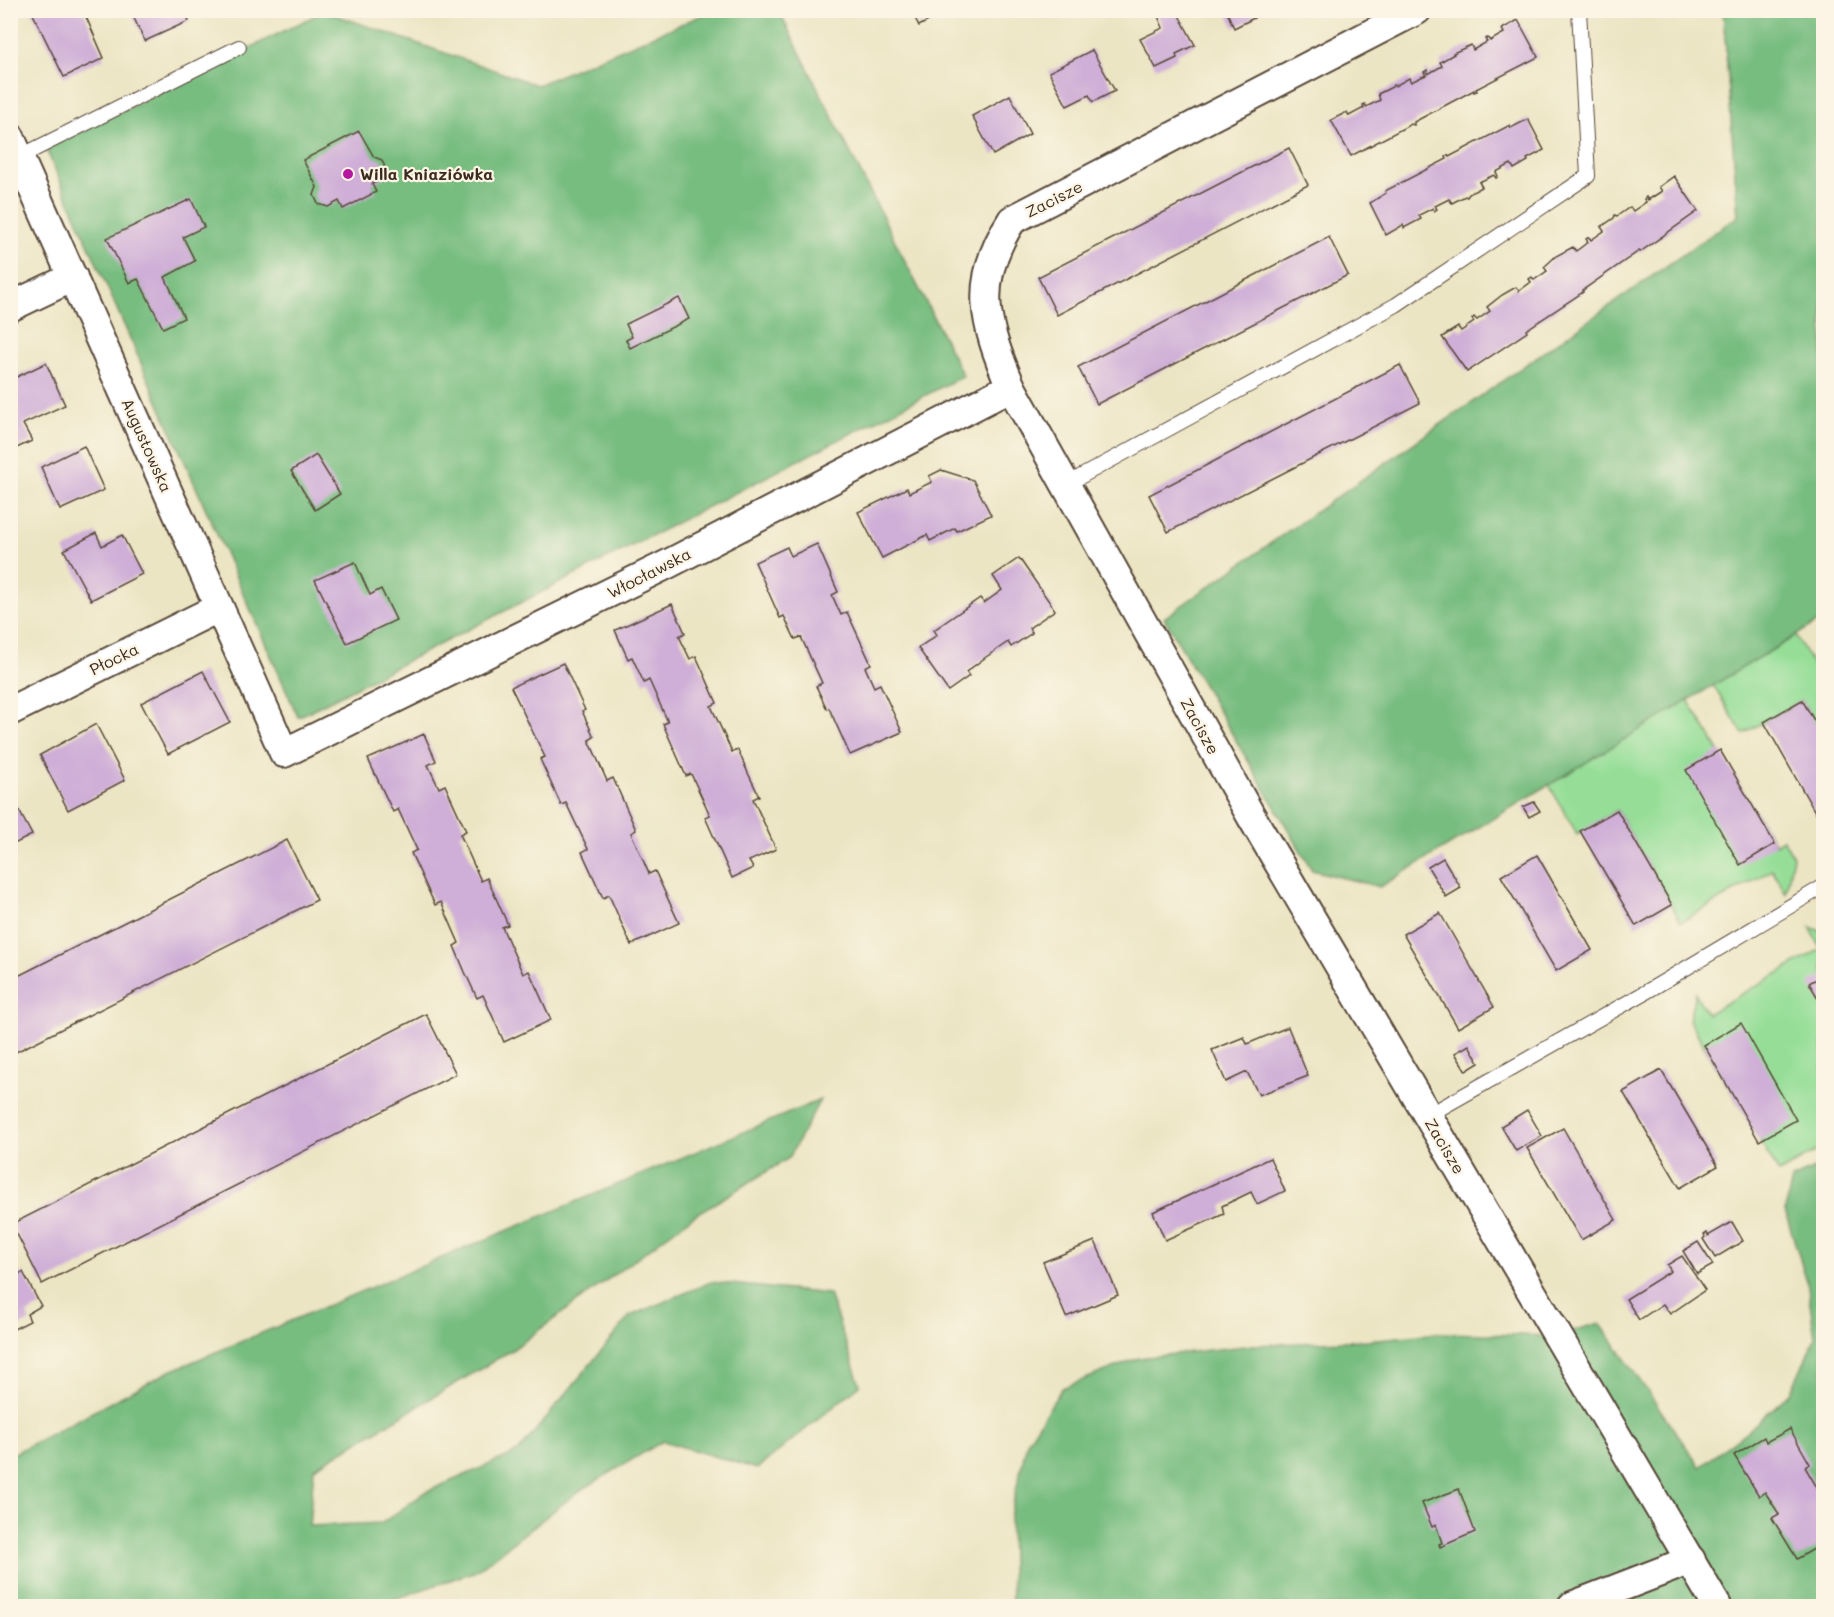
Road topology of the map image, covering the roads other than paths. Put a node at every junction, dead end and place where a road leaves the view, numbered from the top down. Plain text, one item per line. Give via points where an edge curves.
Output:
1 (1417, 10) edge
2 (1579, 10) edge
3 (239, 47) dead end
4 (15, 147) edge
5 (73, 277) junction
6 (10, 307) edge
7 (1011, 387) junction
8 (1067, 484) junction
9 (219, 608) junction
10 (10, 711) edge
11 (284, 753) joint
12 (1824, 886) edge
13 (1427, 1116) junction
14 (1691, 1560) junction
15 (1572, 1606) edge
16 (1717, 1606) edge

1 - 7 street, Zacisze via 1012,220 988,268 985,295 988,320
2 - 8 lane via 1587,176 1396,305
3 - 4 lane
4 - 5 street, Augustowska
5 - 6 street
5 - 9 street, Augustowska
7 - 8 street, Zacisze
7 - 11 street, Włocławska via 669,564
8 - 13 street, Zacisze via 1251,816
9 - 10 street, Płocka
9 - 11 street, Augustowska
12 - 13 lane
13 - 14 street, Zacisze
14 - 15 street
14 - 16 street, Zacisze

